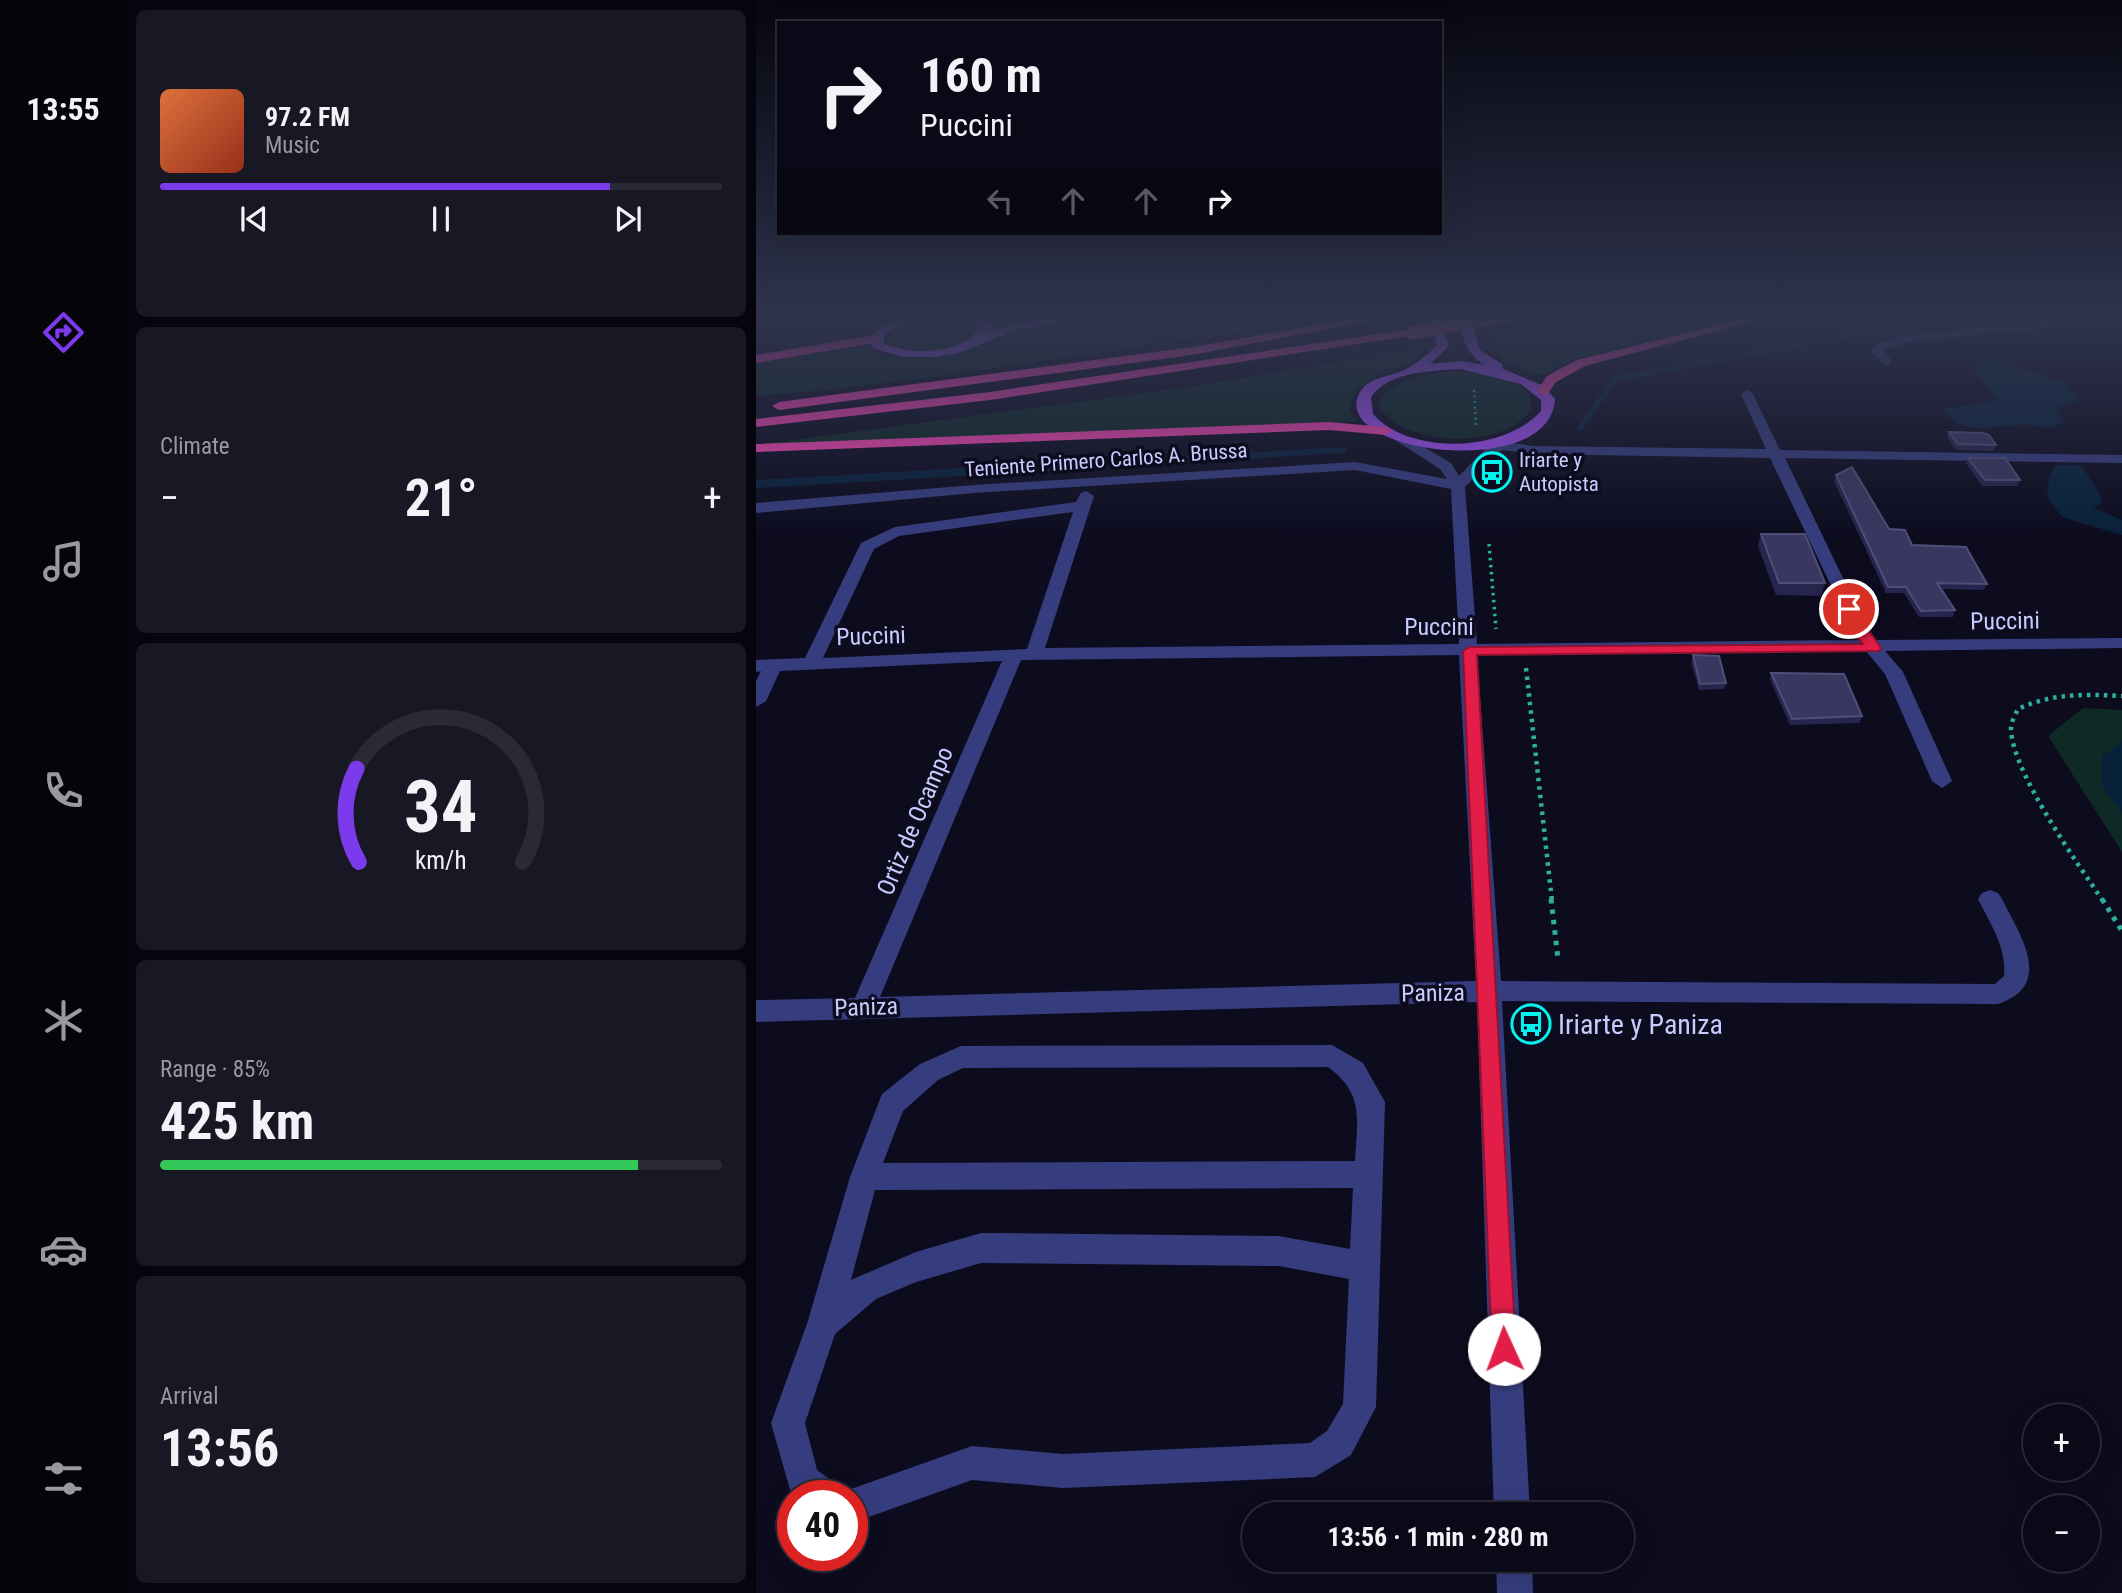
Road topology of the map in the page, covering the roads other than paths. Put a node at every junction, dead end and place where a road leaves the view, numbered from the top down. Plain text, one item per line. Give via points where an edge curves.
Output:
1 (904, 389) edge
2 (1034, 389) edge
3 (1371, 389) edge
4 (1539, 389) edge
5 (1542, 391) joint
6 (1747, 394) dead end
7 (756, 409) edge
8 (756, 423) edge
9 (1386, 431) junction
10 (1516, 436) junction
11 (1400, 437) junction
12 (1500, 446) junction
13 (756, 448) edge
14 (1780, 456) junction
15 (2122, 459) edge
16 (1092, 481) junction
17 (1458, 486) junction
18 (1082, 506) junction
19 (756, 508) edge
20 (2122, 643) edge
21 (1874, 648) junction
22 (1470, 651) junction
23 (1024, 654) junction
24 (812, 662) junction
25 (765, 665) edge
26 (756, 701) edge
27 (1942, 781) dead end
28 (1990, 900) dead end
29 (1489, 991) junction
30 (864, 1006) junction
31 (756, 1011) edge
32 (1368, 1174) junction
33 (863, 1177) junction
34 (1364, 1267) junction
35 (822, 1324) junction
36 (803, 1480) edge
37 (868, 1500) edge
38 (1511, 1502) edge
39 (1514, 1572) edge
40 (1515, 1593) edge

1 - 7 highway
2 - 8 highway, bridge
3 - 9 main road via 1364,410
4 - 5 main road
5 - 10 main road via 1548,403 1545,415
6 - 14 street
9 - 11 main road
9 - 13 highway via 1329,426
10 - 11 main road via 1446,446
10 - 12 street
11 - 17 street via 1446,466
12 - 14 street
12 - 17 street
14 - 15 street
14 - 21 street via 1861,634
16 - 17 street, Teniente Primero Carlos A. Brussa via 1355,466
16 - 18 street, Ortiz de Ocampo
16 - 19 street, Teniente Primero Carlos A. Brussa
17 - 22 street
18 - 23 street, Ortiz de Ocampo
18 - 24 street via 895,532 874,541 867,546
20 - 21 street, Puccini
21 - 22 street, Puccini
21 - 27 street via 1894,672
22 - 23 street, Puccini
22 - 29 street
23 - 24 street, Puccini
23 - 30 street, Ortiz de Ocampo
24 - 25 street, Puccini
25 - 26 street
28 - 29 street, Paniza via 2019,965 2018,979 2010,990 1998,994
29 - 30 street, Paniza
29 - 38 street
30 - 31 street, Paniza
32 - 33 street
32 - 33 street via 1371,1102 1354,1071 1332,1056 961,1057 929,1072 892,1103
32 - 34 street
33 - 35 street
34 - 35 street via 1279,1251 981,1248 864,1288
34 - 37 street via 1359,1407 1339,1443 1314,1460 1063,1471 972,1463
35 - 36 street via 788,1423
39 - 40 street

